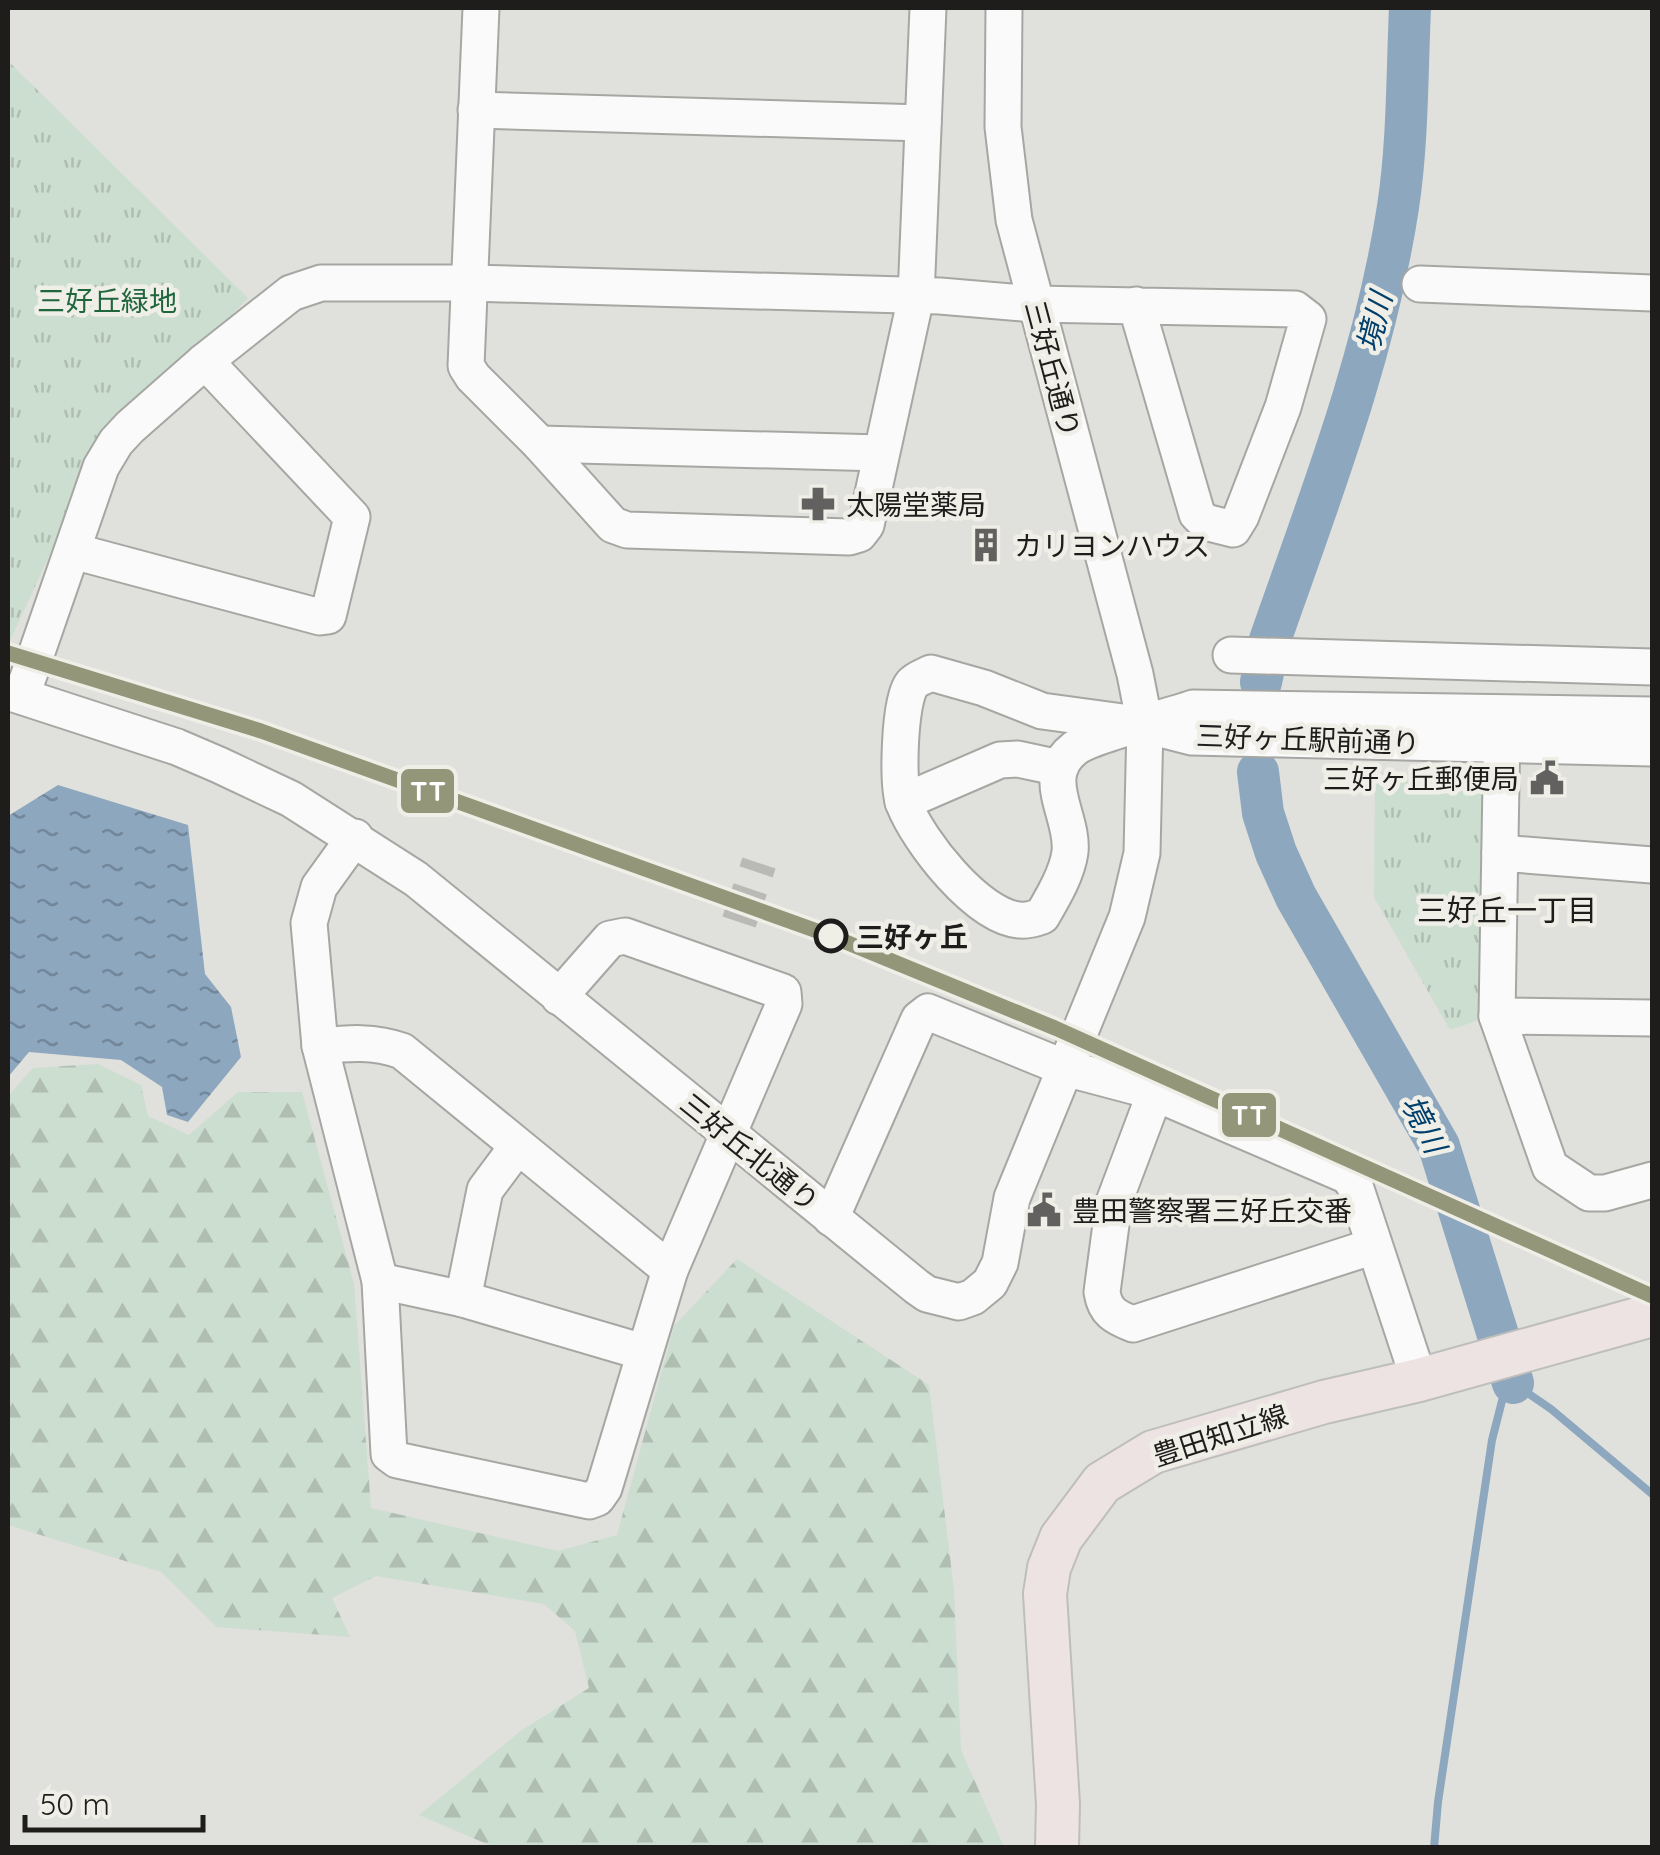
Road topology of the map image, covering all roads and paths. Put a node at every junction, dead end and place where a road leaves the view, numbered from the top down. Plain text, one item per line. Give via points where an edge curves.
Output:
1 (481, 8) edge
2 (928, 8) edge
3 (1004, 8) edge
4 (476, 110) junction
5 (924, 123) junction
6 (468, 283) junction
7 (1420, 284) dead end
8 (1652, 293) edge
9 (916, 297) junction
10 (1034, 304) junction
11 (1136, 305) junction
12 (205, 362) junction
13 (540, 444) junction
14 (881, 453) junction
15 (73, 551) junction
16 (1231, 656) dead end
17 (1652, 667) edge
18 (15, 693) edge
19 (1652, 716) edge
20 (1145, 725) junction
21 (1502, 729) junction
22 (1652, 748) edge
23 (1060, 768) junction
24 (902, 802) junction
25 (355, 837) junction
26 (1500, 853) junction
27 (1652, 865) edge
28 (559, 996) junction
29 (1497, 1016) junction
30 (1652, 1018) edge
31 (320, 1046) junction
32 (1065, 1068) junction
33 (1155, 1093) junction
34 (728, 1136) junction
35 (517, 1147) junction
36 (1652, 1180) edge
37 (831, 1218) junction
38 (1374, 1246) junction
39 (670, 1270) junction
40 (380, 1281) junction
41 (462, 1299) junction
42 (1652, 1316) edge
43 (643, 1352) junction
44 (1436, 1374) junction
45 (1057, 1848) edge

1 - 4 street
2 - 5 street
3 - 10 street, 三好丘通り via 1006,162
4 - 5 street
4 - 6 street
5 - 9 street
6 - 9 street
6 - 12 street via 322,283 291,294
6 - 13 street via 466,366
7 - 8 street
9 - 10 street
9 - 14 street
10 - 11 street
10 - 20 street, 三好丘通り
11 - 11 street via 1197,514 1233,529 1283,407 1308,320 1295,310
12 - 15 street via 116,442
12 - 15 street via 352,516 328,616
13 - 14 street
13 - 14 street via 613,525 627,530 849,538 866,525
15 - 18 street
16 - 17 street
18 - 25 street, 三好丘北通り via 220,765
19 - 21 street
20 - 21 street via 1192,708
20 - 23 street via 1085,742
20 - 24 street via 1042,712 931,673 913,682 903,700
20 - 32 street, 三好丘北通り via 1142,853 1127,917
21 - 22 street
21 - 26 street
23 - 24 street via 1000,760
23 - 24 street via 1057,788 1071,848 1042,916 1024,921 976,898 938,862
25 - 28 street, 三好丘北通り
25 - 31 street via 320,887 309,923
26 - 27 street
26 - 29 street
28 - 34 street, 三好丘北通り
28 - 34 street via 610,939 624,936 783,992 784,1004
29 - 30 street
29 - 36 street via 1550,1167 1589,1192
31 - 35 street via 372,1043 402,1051
31 - 40 street
32 - 33 street
32 - 37 street via 928,1012 918,1019
32 - 37 street, 三好丘北通り via 1012,1198 1000,1263 973,1297 959,1302 927,1294
33 - 38 street via 1348,1176
33 - 38 street via 1114,1202 1102,1292 1116,1317 1133,1324
34 - 37 street, 三好丘北通り
34 - 39 street
35 - 39 street
35 - 41 street via 485,1190
38 - 44 street
39 - 43 street
40 - 41 street
40 - 43 street via 386,1445 398,1460 597,1498
41 - 43 street
42 - 44 main road, 豊田知立線
44 - 45 main road, 豊田知立線 via 1154,1452 1102,1483 1061,1538 1045,1594

